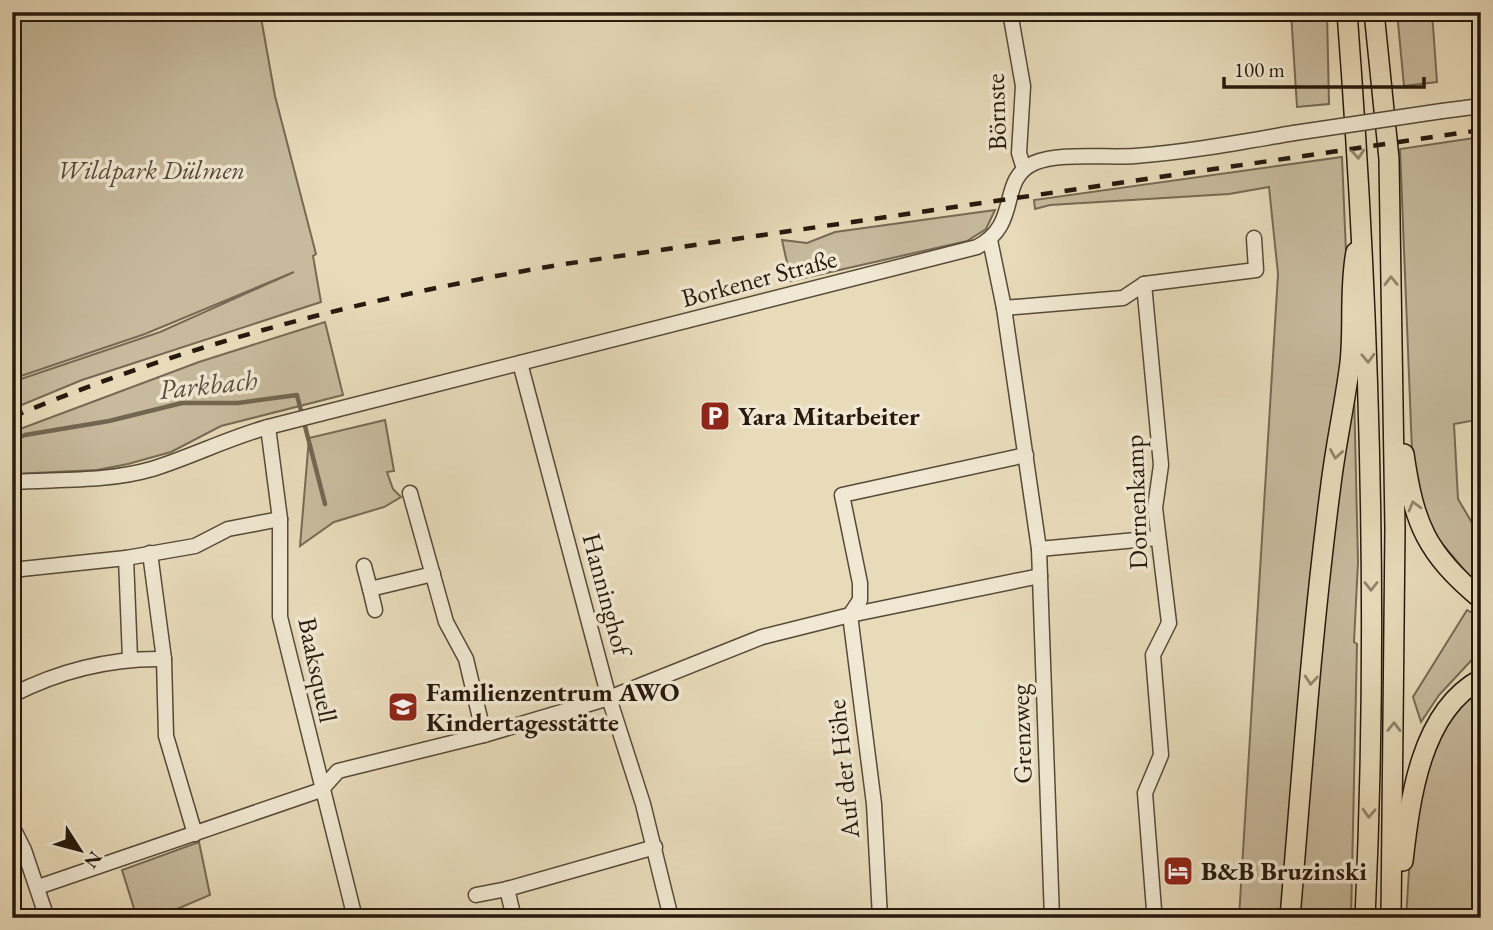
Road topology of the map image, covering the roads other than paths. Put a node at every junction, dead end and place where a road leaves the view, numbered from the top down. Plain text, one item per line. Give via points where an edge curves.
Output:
1 (1010, 12) edge
2 (1347, 12) edge
3 (1374, 12) edge
4 (1481, 106) edge
5 (1024, 169) junction
6 (1363, 217) junction
7 (1254, 238) dead end
8 (990, 240) junction
9 (1144, 284) junction
10 (1004, 308) junction
11 (520, 363) junction
12 (1392, 373) junction
13 (268, 427) junction
14 (1026, 455) junction
15 (12, 482) edge
16 (410, 493) dead end
17 (280, 519) junction
18 (1158, 538) junction
19 (1038, 548) junction
20 (150, 553) junction
21 (126, 558) junction
22 (364, 566) dead end
23 (12, 570) edge
24 (433, 574) junction
25 (1040, 576) junction
26 (370, 589) junction
27 (1481, 599) edge
28 (375, 610) dead end
29 (850, 615) junction
30 (130, 659) junction
31 (164, 659) junction
32 (1481, 679) edge
33 (12, 695) edge
34 (610, 698) junction
35 (484, 735) junction
36 (321, 790) junction
37 (12, 826) edge
38 (195, 834) junction
39 (17, 846) edge
40 (655, 847) junction
41 (38, 887) junction
42 (508, 889) junction
43 (475, 895) dead end
44 (47, 918) edge
45 (355, 918) edge
46 (514, 918) edge
47 (671, 918) edge
48 (880, 918) edge
49 (1052, 918) edge
50 (1148, 918) edge
51 (1290, 918) edge
52 (1365, 918) edge
53 (1394, 918) edge

1 - 5 street, Börnste via 1023,86 1019,153
2 -> 6 highway
12 -> 3 highway via 1389,159
4 - 5 street, bridge via 1135,156 1046,159
5 - 8 street via 1013,183 1007,216
6 -> 51 highway via 1351,281 1350,362 1317,604
6 -> 52 highway via 1371,597
7 - 9 street via 1256,271
8 - 10 street, Grenzweg
8 - 11 street, Borkener Straße via 960,252
9 - 10 street via 1123,298
9 - 18 street, Dornenkamp via 1161,465 1155,508
10 - 14 street, Grenzweg
11 - 13 street, Borkener Straße
11 - 34 street, Hanninghof
27 -> 12 highway via 1448,571 1421,529 1408,481
53 -> 12 highway
13 - 15 street, Borkener Straße via 151,470 113,477
13 - 17 street, Baaksquell
14 - 19 street, Grenzweg
14 - 29 street via 842,495 860,583 860,600
16 - 24 street
17 - 20 street via 228,529 195,546
17 - 36 street, Baaksquell via 280,617
18 - 19 street
18 - 50 street, Dornenkamp via 1170,624 1153,654 1161,755 1145,793 1154,910
19 - 25 street, Grenzweg
20 - 21 street
20 - 31 street
21 - 23 street
21 - 30 street
22 - 26 street
24 - 26 street
24 - 35 street via 446,622 466,659
25 - 29 street
25 - 49 street, Grenzweg
26 - 28 street
29 - 34 street via 762,637
29 - 48 street, Auf der Höhe via 874,804
30 - 31 street
30 - 33 street via 46,678
31 - 38 street via 166,736
32 - 53 highway via 1458,697 1430,739 1406,838
34 - 35 street
34 - 40 street, Hanninghof
35 - 36 street via 338,771
36 - 38 street
36 - 45 street, Baaksquell
37 - 39 street
38 - 41 street
39 - 41 street
40 - 42 street
40 - 47 street, Hanninghof
41 - 44 street
42 - 43 street
42 - 46 street

